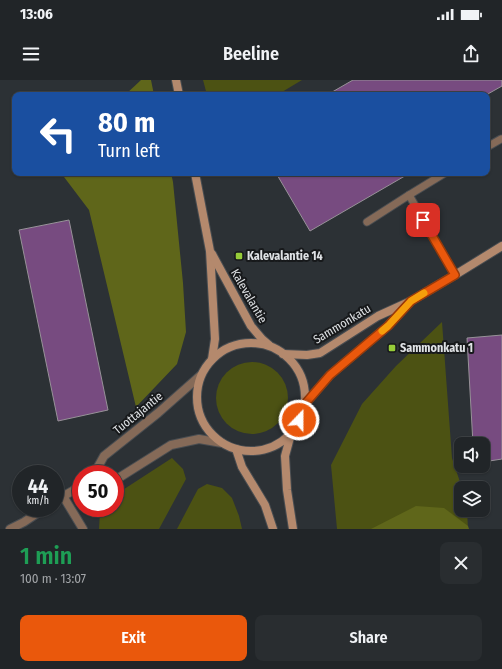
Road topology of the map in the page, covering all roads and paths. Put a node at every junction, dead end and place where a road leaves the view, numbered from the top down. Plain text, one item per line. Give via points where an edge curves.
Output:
1 (176, 80) edge
2 (178, 92) edge
3 (501, 139) dead end
4 (490, 145) edge
5 (196, 176) edge
6 (440, 176) edge
7 (409, 195) junction
8 (367, 222) dead end
9 (502, 246) edge
10 (210, 252) junction
11 (455, 275) junction
12 (411, 301) junction
13 (273, 348) junction
14 (283, 354) junction
15 (212, 359) junction
16 (202, 375) junction
17 (304, 405) junction
18 (291, 434) junction
19 (222, 443) junction
20 (236, 449) junction
21 (99, 465) edge
22 (124, 475) edge
23 (64, 498) edge
24 (32, 517) edge
25 (10, 529) edge
26 (83, 529) edge
27 (273, 529) edge
28 (293, 529) edge

1 - 2 main road
3 - 4 lane
5 - 10 main road, Kalevalantie
6 - 7 lane
7 - 8 lane
7 - 11 lane
9 - 11 main road, Sammonkatu
10 - 13 main road, Kalevalantie via 251,326
10 - 15 main road, Kalevalantie via 215,332
11 - 12 main road, Sammonkatu
12 - 14 main road, Sammonkatu via 378,316 320,353
12 - 17 main road, Sammonkatu via 388,326 330,375
13 - 14 main road
13 - 15 main road via 248,343 223,351
14 - 17 main road via 293,364 300,377
15 - 16 main road
16 - 19 main road via 197,390 199,413 210,433
16 - 21 street, Tuottajantie via 104,456
17 - 18 main road
18 - 20 main road via 265,449 250,452
18 - 28 main road via 285,456
19 - 20 main road
19 - 22 street via 199,439 171,446
20 - 27 main road via 242,467 265,505
23 - 26 street
24 - 25 street

